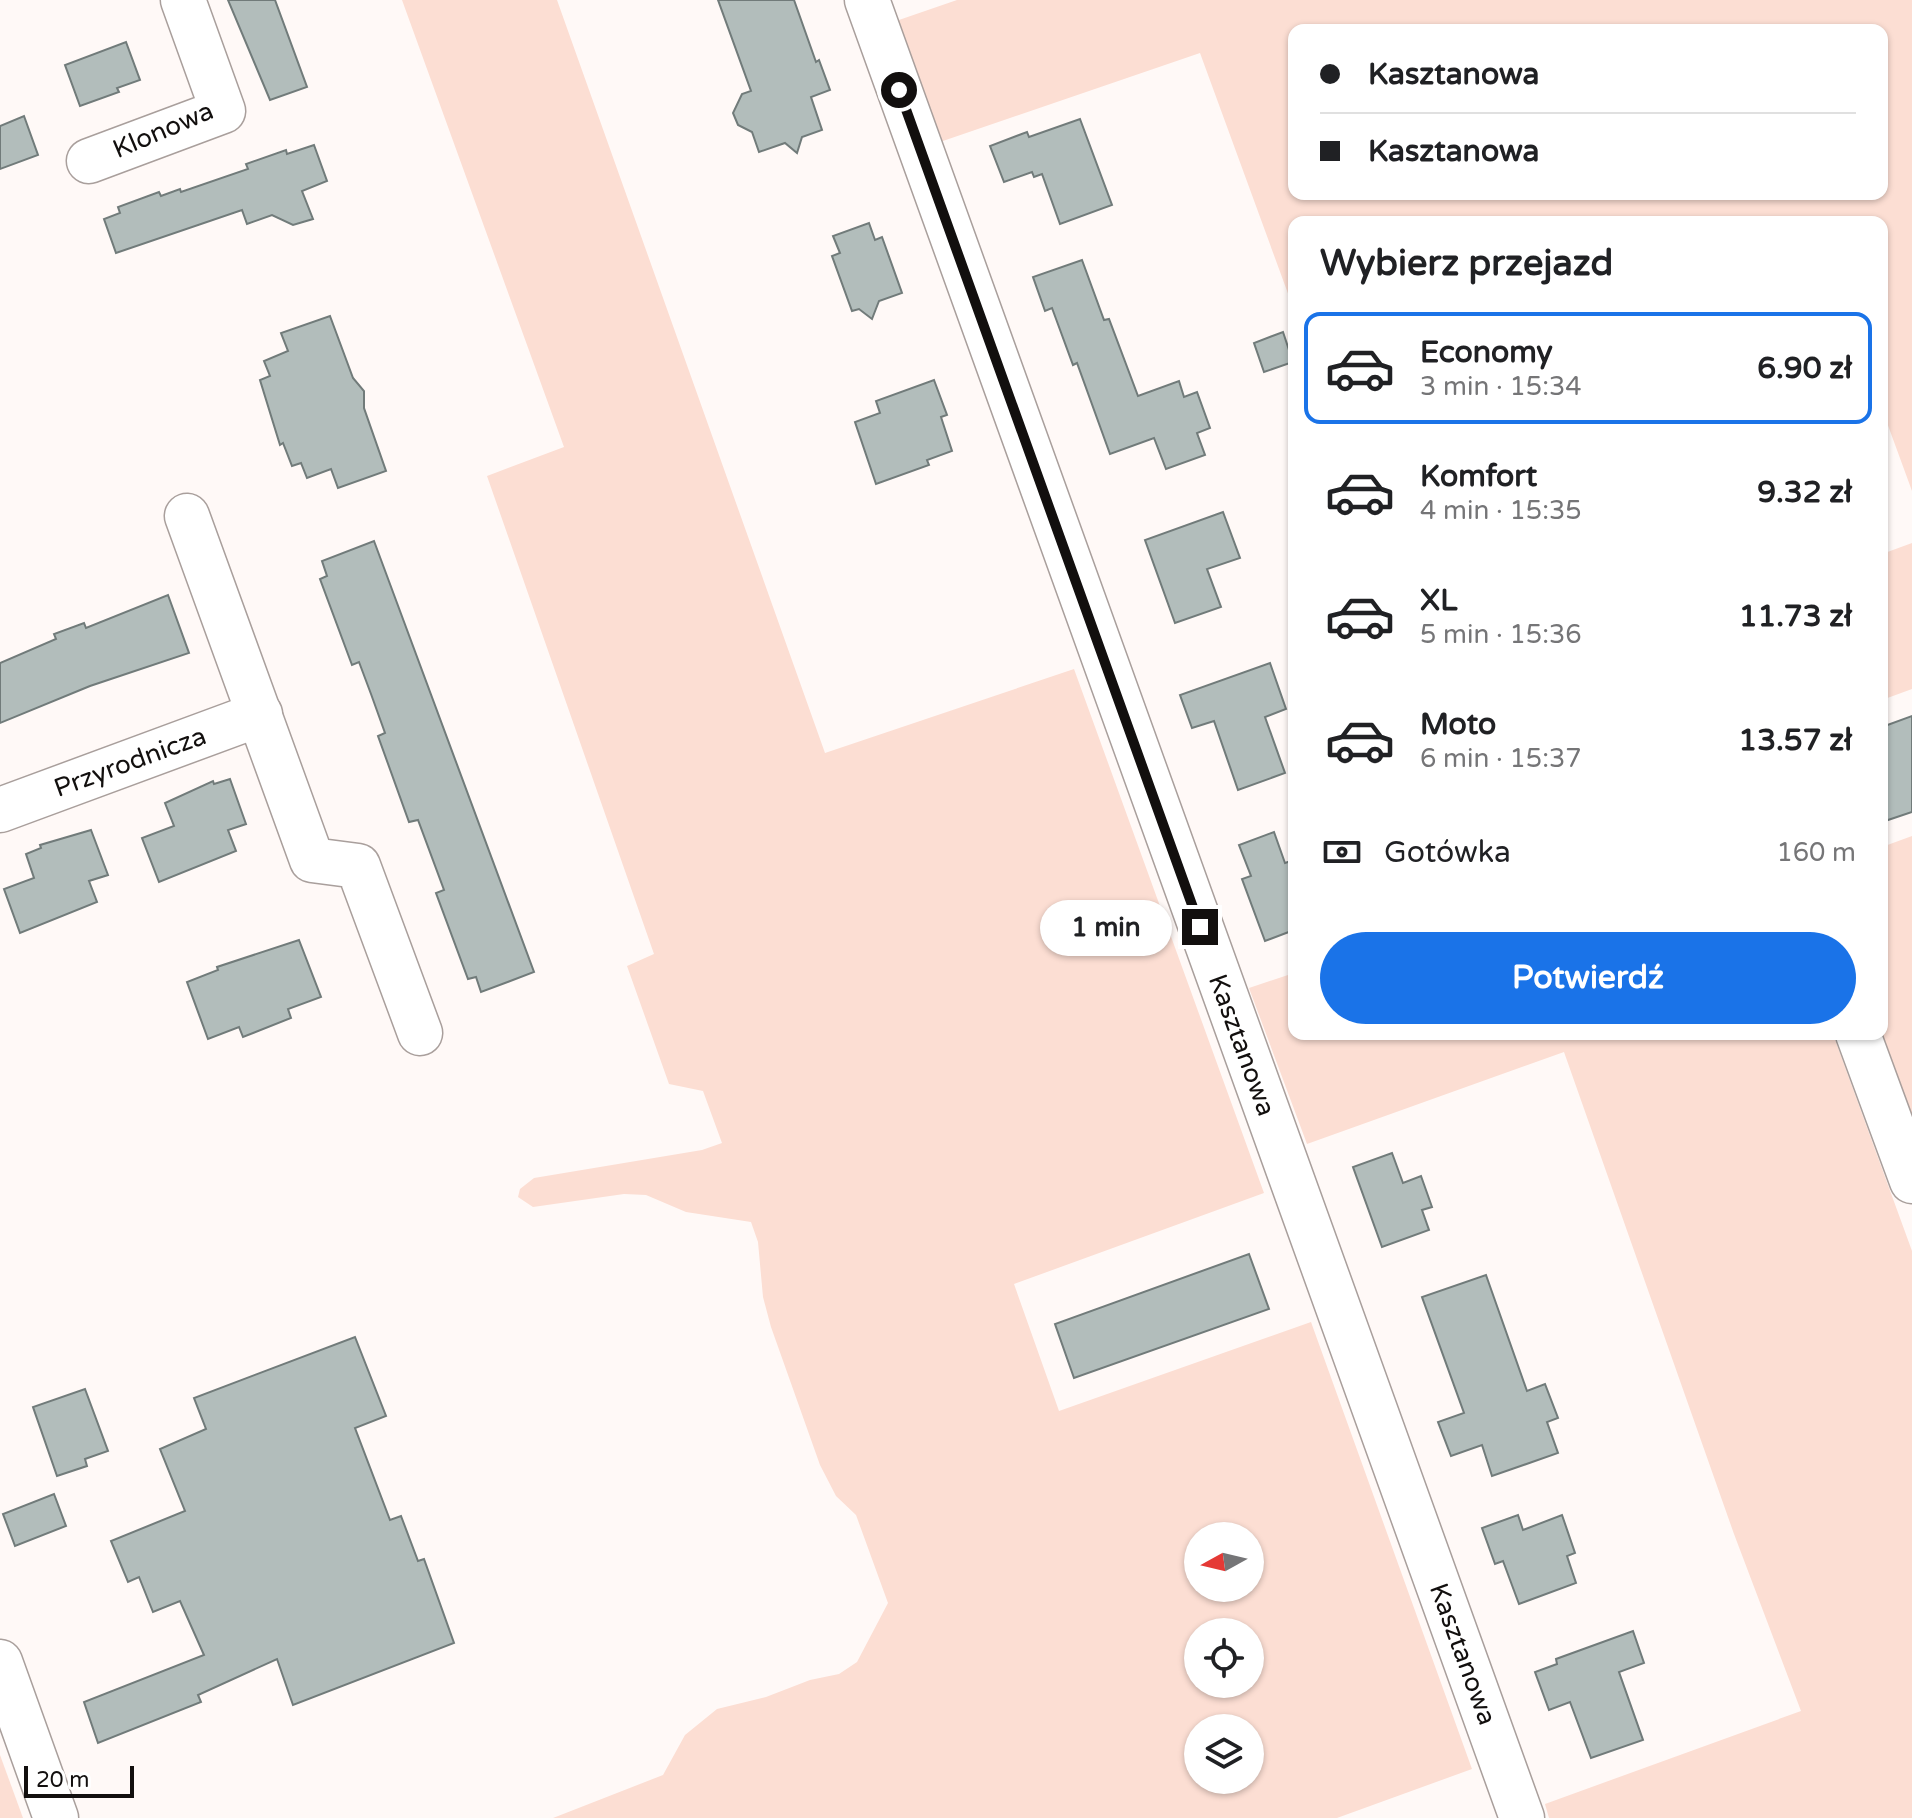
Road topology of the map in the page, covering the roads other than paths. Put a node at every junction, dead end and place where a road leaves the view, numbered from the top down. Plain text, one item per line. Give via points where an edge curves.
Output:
1 (183, 0) edge
2 (867, 0) edge
3 (89, 161) dead end
4 (187, 516) dead end
5 (260, 714) junction
6 (0, 810) edge
7 (420, 1033) dead end
8 (1860, 1040) edge
9 (1912, 1181) edge
10 (2, 1675) edge
11 (56, 1818) edge
12 (1522, 1818) edge

1 - 3 street, Klonowa via 223,111
2 - 12 street, Kasztanowa
4 - 5 street
5 - 6 street, Przyrodnicza
5 - 7 street via 312,860 358,866
8 - 9 street
10 - 11 street

